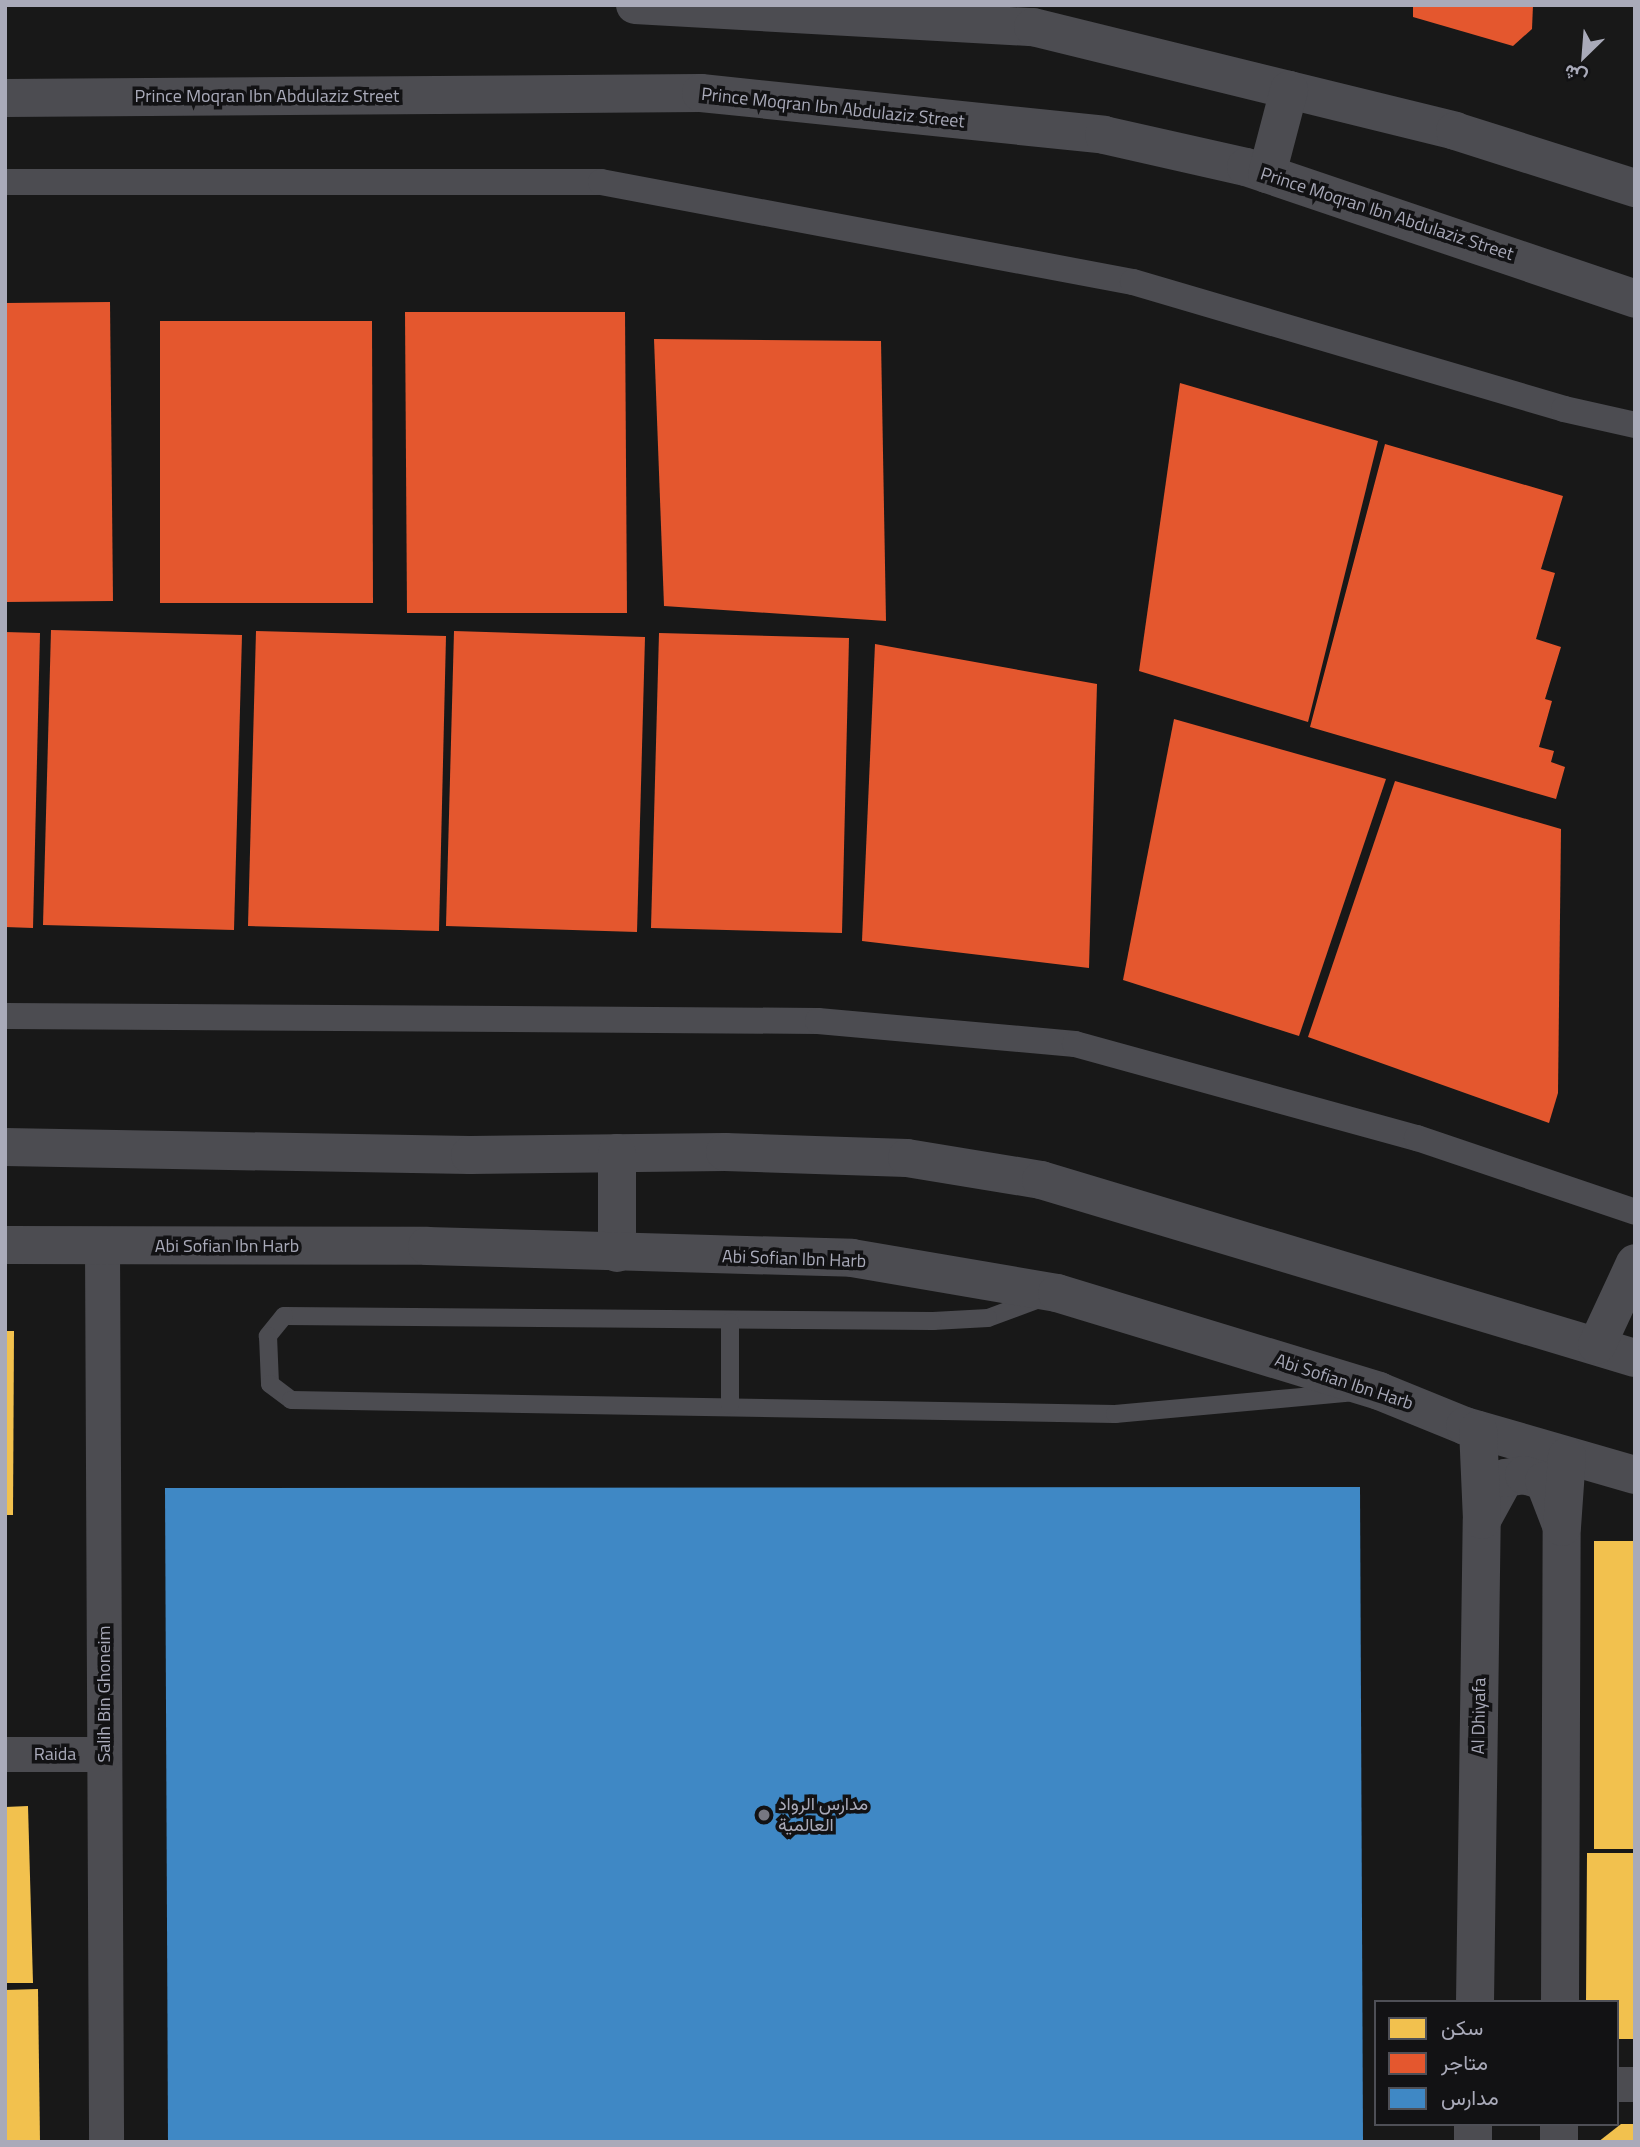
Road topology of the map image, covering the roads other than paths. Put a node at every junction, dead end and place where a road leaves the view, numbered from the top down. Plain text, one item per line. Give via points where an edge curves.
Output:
1 (635, 5) edge
2 (1289, 90) junction
3 (5, 98) edge
4 (1268, 174) junction
5 (5, 182) edge
6 (1635, 188) edge
7 (1633, 301) edge
8 (1635, 425) edge
9 (5, 1016) edge
10 (5, 1147) edge
11 (617, 1153) junction
12 (1635, 1212) edge
13 (5, 1245) edge
14 (102, 1246) junction
15 (617, 1254) junction
16 (1635, 1263) edge
17 (1057, 1293) junction
18 (730, 1322) junction
19 (1597, 1345) junction
20 (1635, 1358) edge
21 (1379, 1391) junction
22 (730, 1405) junction
23 (1478, 1430) junction
24 (1567, 1456) junction
25 (1635, 1475) edge
26 (1482, 1520) junction
27 (1562, 1528) junction
28 (5, 1754) edge
29 (104, 1754) junction
30 (1475, 2000) edge
31 (1560, 2000) edge
32 (106, 2142) edge

1 - 2 street via 1033,27
2 - 4 street
2 - 6 street via 1455,131
3 - 4 street, Prince Moqran Ibn Abdulaziz Street via 701,93 1104,135
4 - 7 street, Prince Moqran Ibn Abdulaziz Street
5 - 8 street via 601,182 1133,282 1564,409
9 - 12 street via 818,1021 1075,1044 1417,1138
10 - 11 street
11 - 15 street
11 - 19 street via 907,1158 1041,1180
13 - 14 street, Abi Sofian Ibn Harb
14 - 15 street, Abi Sofian Ibn Harb via 427,1246
14 - 29 street, Salih Bin Ghoneim
15 - 17 street, Abi Sofian Ibn Harb via 852,1258
16 - 19 street
17 - 18 lane via 988,1318
17 - 21 street, Abi Sofian Ibn Harb
18 - 22 lane
18 - 22 lane via 284,1316 268,1336 270,1384 291,1400
19 - 20 street
21 - 22 lane via 1115,1414
21 - 23 street, Abi Sofian Ibn Harb
23 - 24 street, Abi Sofian Ibn Harb
23 - 26 street, Al Dhiyafa
24 - 25 street, Abi Sofian Ibn Harb
24 - 27 street
26 - 27 street via 1505,1478 1524,1475 1544,1481
26 - 30 street, Al Dhiyafa
27 - 31 street
28 - 29 street, Raida
29 - 32 street, Salih Bin Ghoneim

